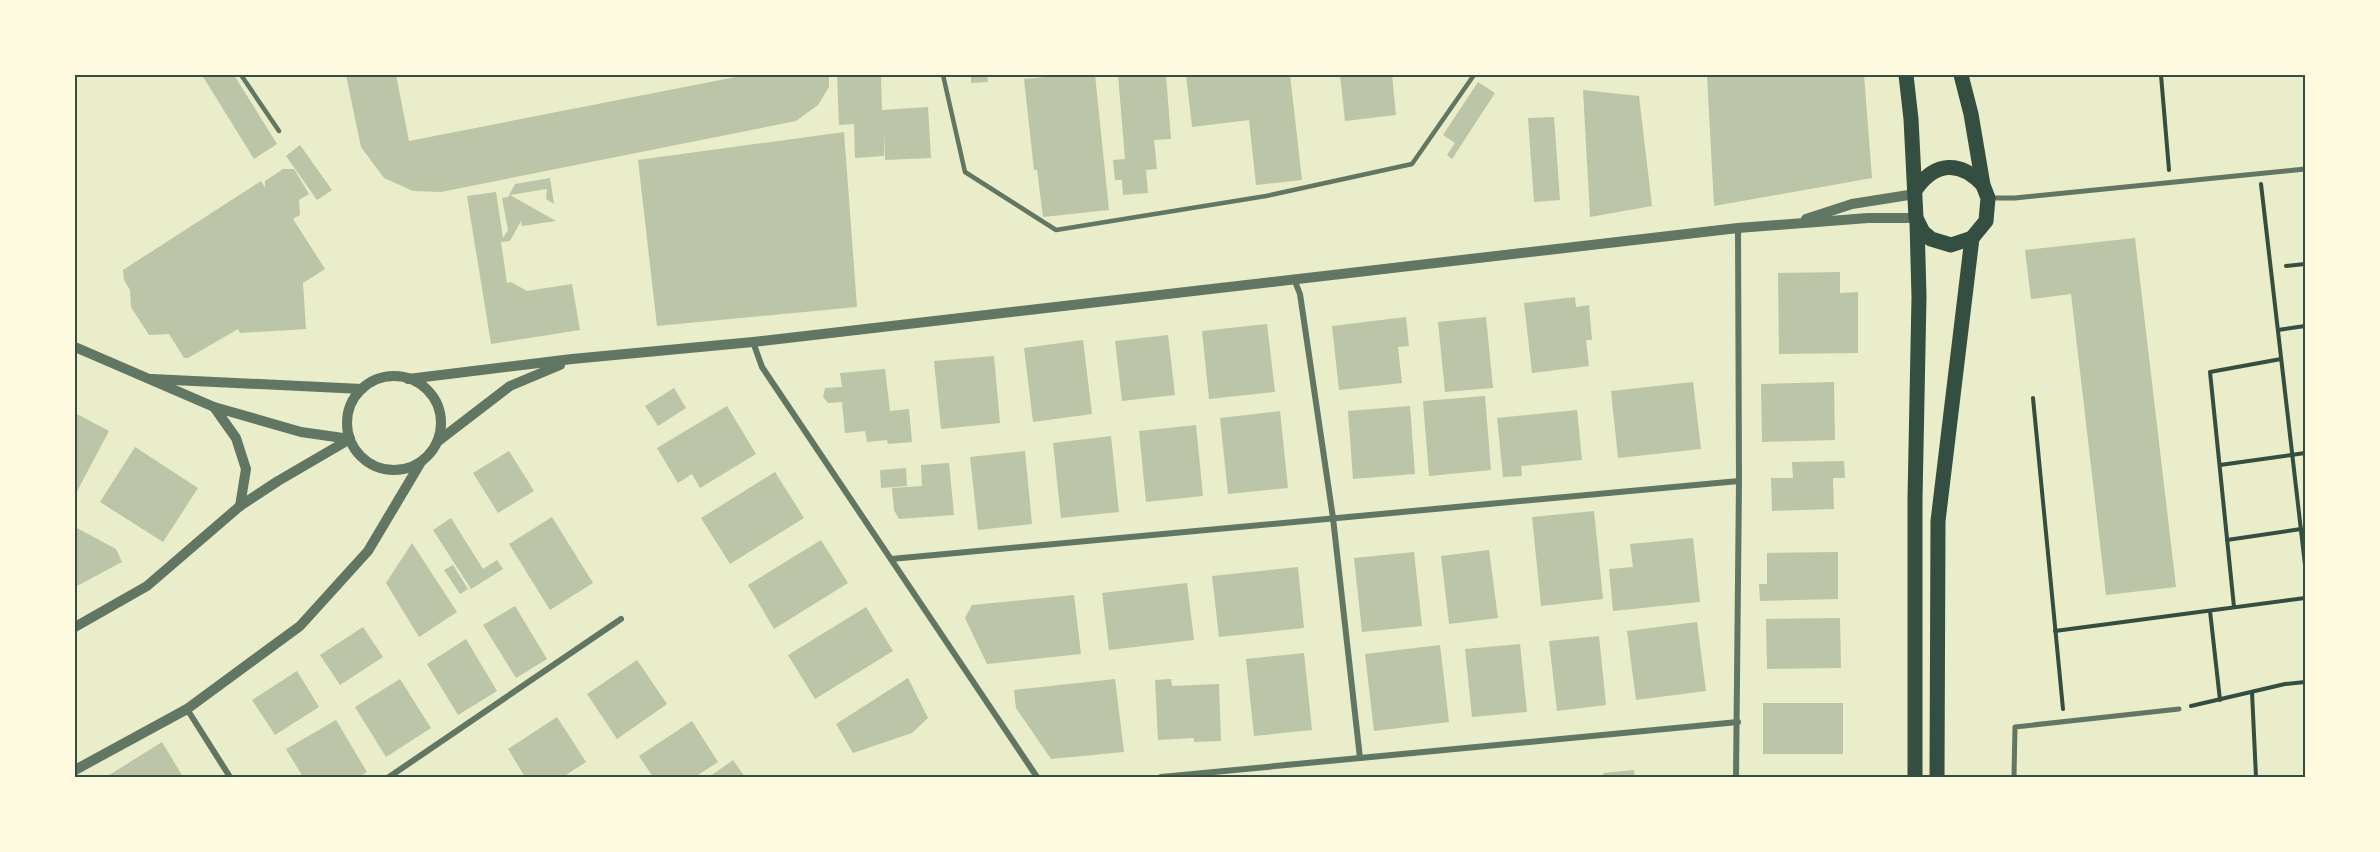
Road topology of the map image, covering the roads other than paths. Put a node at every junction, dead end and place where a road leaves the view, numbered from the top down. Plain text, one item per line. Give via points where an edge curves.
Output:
1 (241, 75) edge
2 (943, 75) edge
3 (1474, 75) edge
4 (1906, 75) edge
5 (1961, 75) edge
6 (279, 131) dead end
7 (2305, 169) edge
8 (1915, 191) junction
9 (1985, 191) junction
10 (1916, 220) junction
11 (1791, 224) junction
12 (1738, 228) junction
13 (1972, 238) junction
14 (1294, 278) junction
15 (753, 342) junction
16 (75, 347) edge
17 (572, 359) junction
18 (144, 378) junction
19 (408, 379) junction
20 (362, 390) junction
21 (214, 407) junction
22 (350, 439) junction
23 (437, 443) junction
24 (421, 462) junction
25 (1739, 481) junction
26 (240, 506) junction
27 (1333, 518) junction
28 (891, 559) junction
29 (621, 619) dead end
30 (75, 627) edge
31 (187, 709) junction
32 (2179, 710) road end
33 (1738, 722) junction
34 (1360, 758) junction
35 (75, 770) edge
36 (230, 777) edge
37 (389, 777) edge
38 (1037, 777) edge
39 (1161, 777) edge
40 (1736, 777) edge
41 (1915, 777) edge
42 (1937, 777) edge
43 (2014, 777) edge

1 - 6 lane
2 - 3 lane via 964,172 1056,230 1266,196 1412,164
4 - 8 main road
5 - 9 main road
7 - 9 street via 2015,198
8 - 9 main road via 1923,178 1948,167 1961,168 1973,175
8 - 10 main road
8 - 11 street via 1852,204
9 - 13 main road via 1986,220
10 - 11 street via 1868,218
10 - 13 main road via 1923,232 1941,243 1951,245
10 - 41 main road via 1919,297
11 - 12 street
12 - 14 street
12 - 25 street
13 - 42 main road via 1938,521
14 - 15 street
14 - 27 street via 1300,294
15 - 17 street
15 - 28 street via 762,367
16 - 18 street
17 - 19 street
17 - 23 street via 510,386
18 - 20 street
18 - 21 street
19 - 20 street via 385,377 370,382
19 - 23 street via 427,389 435,400 441,429
20 - 22 street via 350,407
21 - 22 street via 301,432
21 - 26 street via 236,438 246,469
22 - 24 street via 366,461 380,468 408,468
22 - 26 street
23 - 24 street
24 - 31 street via 368,551 300,626
25 - 27 street
25 - 33 street
26 - 30 street via 147,586
27 - 28 street
27 - 34 street
28 - 38 street
29 - 37 street
31 - 35 street
31 - 36 street
32 - 43 street via 2015,727
33 - 34 street
33 - 40 street
34 - 39 street

